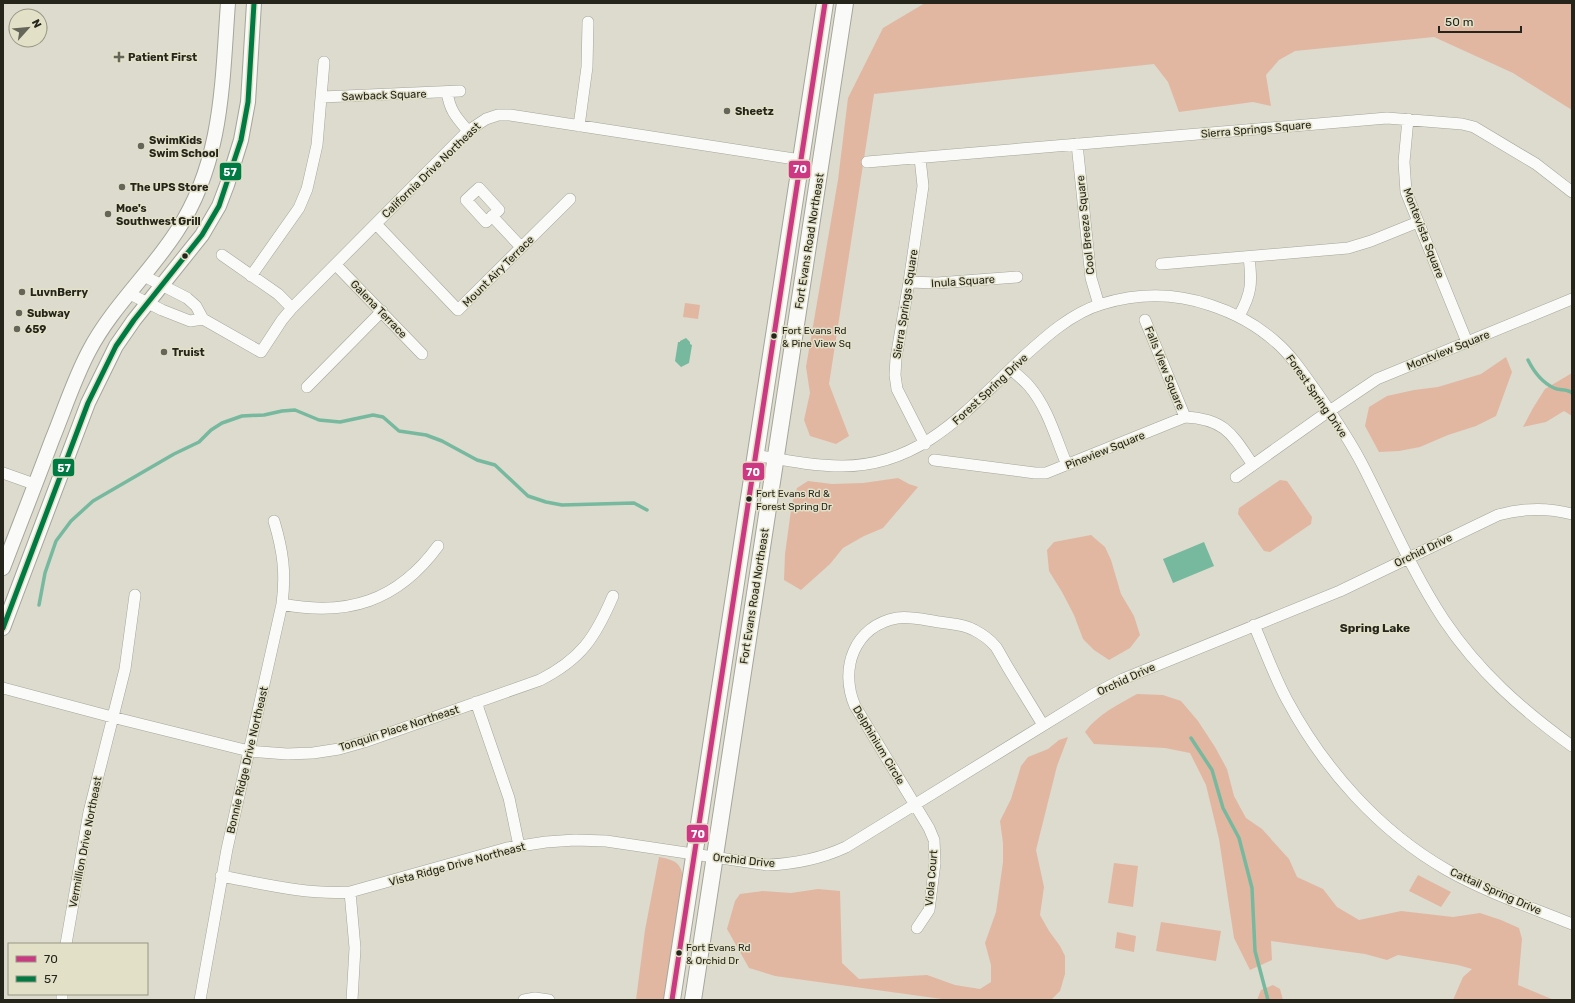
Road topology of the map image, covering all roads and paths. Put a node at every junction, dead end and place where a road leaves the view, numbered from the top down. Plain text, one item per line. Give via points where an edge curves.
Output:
1 (228, 3) edge
2 (254, 3) edge
3 (825, 3) edge
4 (846, 3) edge
5 (588, 22) dead end
6 (324, 62) dead end
7 (460, 91) dead end
8 (447, 92) junction
9 (322, 97) junction
10 (1408, 119) junction
11 (579, 126) junction
12 (468, 131) junction
13 (1077, 144) junction
14 (920, 158) junction
15 (801, 160) junction
16 (868, 162) dead end
17 (1572, 192) edge
18 (570, 199) dead end
19 (492, 216) dead end
20 (1418, 222) junction
21 (376, 224) junction
22 (522, 247) junction
23 (222, 255) dead end
24 (1249, 257) junction
25 (1161, 264) dead end
26 (336, 265) junction
27 (805, 271) junction
28 (144, 276) junction
29 (251, 276) junction
30 (1017, 277) dead end
31 (909, 282) junction
32 (163, 285) junction
33 (128, 293) junction
34 (1572, 300) edge
35 (148, 303) junction
36 (1099, 305) junction
37 (292, 308) junction
38 (382, 311) junction
39 (1239, 316) junction
40 (203, 319) junction
41 (1145, 320) dead end
42 (1467, 342) junction
43 (422, 354) dead end
44 (1011, 369) junction
45 (307, 387) dead end
46 (1329, 410) junction
47 (1185, 417) junction
48 (925, 444) junction
49 (755, 455) junction
50 (776, 459) junction
51 (934, 460) dead end
52 (1067, 465) junction
53 (1253, 465) junction
54 (3, 473) edge
55 (1236, 477) dead end
56 (34, 484) junction
57 (1572, 514) edge
58 (274, 521) dead end
59 (438, 546) dead end
60 (1408, 558) junction
61 (3, 568) edge
62 (135, 595) dead end
63 (613, 596) dead end
64 (282, 604) junction
65 (1254, 625) junction
66 (3, 628) edge
67 (3, 688) edge
68 (476, 702) junction
69 (112, 717) junction
70 (1043, 725) junction
71 (1572, 746) edge
72 (249, 751) junction
73 (916, 804) junction
74 (519, 846) junction
75 (694, 854) junction
76 (714, 857) junction
77 (221, 876) junction
78 (350, 892) junction
79 (1572, 924) edge
80 (917, 928) dead end
81 (66, 943) edge
82 (200, 1000) edge
83 (352, 1000) edge
84 (524, 1000) edge
85 (549, 1000) edge
86 (672, 1000) edge
87 (693, 1000) edge

1 - 28 street via 221,99 212,148 201,186 177,232
2 - 32 street via 248,102 235,164 219,206
3 - 15 main road, Fort Evans Road Northeast
4 - 27 main road, Fort Evans Road Northeast
5 - 11 street via 587,67
6 - 9 street
7 - 8 street, Sawback Square
8 - 9 street, Sawback Square
8 - 12 street via 450,107
9 - 29 street via 317,145 304,199
10 - 13 street, Sierra Springs Square via 1387,118
10 - 17 street, Sierra Springs Square via 1474,127 1536,164
10 - 20 street, Montevista Square via 1404,162 1406,192
11 - 12 street, California Drive Northeast via 498,115 486,118
11 - 15 street, California Drive Northeast
12 - 21 street, California Drive Northeast
13 - 14 street, Sierra Springs Square
13 - 36 street, Cool Breeze Square via 1091,278
14 - 16 street, Sierra Springs Square
14 - 31 street, Sierra Springs Square via 923,186
15 - 27 main road via 809,171 804,235
15 - 49 main road, Fort Evans Road Northeast
18 - 22 street, Mount Airy Terrace
19 - 22 street
20 - 24 street via 1348,248
20 - 42 street, Montevista Square
21 - 22 street, Mount Airy Terrace via 458,310
21 - 26 street, California Drive Northeast
23 - 29 street
24 - 25 street
24 - 39 street via 1251,278 1248,301
26 - 37 street, California Drive Northeast
26 - 38 street, Galena Terrace
27 - 50 main road, Fort Evans Road Northeast
28 - 32 street
28 - 33 street
29 - 37 street via 278,294
30 - 31 street, Inula Square via 937,283
31 - 48 street, Sierra Springs Square via 895,375 897,388
32 - 35 street
32 - 40 street via 187,298 196,306
33 - 35 street
33 - 56 street via 89,351 73,384
34 - 42 street, Montview Square
35 - 40 street via 190,321
35 - 66 street via 116,346 88,403
36 - 39 street, Forest Spring Drive via 1143,296 1178,296 1203,302
36 - 44 street, Forest Spring Drive via 1046,336
37 - 40 street, California Drive Northeast via 261,352
38 - 43 street, Galena Terrace
38 - 45 street
39 - 46 street, Forest Spring Drive via 1278,344 1301,370
41 - 47 street, Falls View Square
42 - 46 street, Montview Square via 1377,379
44 - 48 street, Forest Spring Drive via 954,423
44 - 52 street via 1029,386 1045,411
46 - 53 street
46 - 60 street, Forest Spring Drive via 1362,465
47 - 52 street, Pineview Square
47 - 53 street, Pineview Square via 1202,418 1222,426 1233,435
48 - 50 street, Forest Spring Drive via 890,459 868,464 823,466
49 - 50 street, Forest Spring Drive
49 - 75 main road, Fort Evans Road Northeast
50 - 76 main road, Fort Evans Road Northeast
51 - 52 street, Pineview Square via 1035,473 1050,472
53 - 55 street
54 - 56 street
56 - 61 street
57 - 60 street, Orchid Drive via 1536,508 1498,514
58 - 64 street, Bonnie Ridge Drive Northeast via 282,547
59 - 64 street via 429,559 399,586 363,603 323,609
60 - 65 street, Orchid Drive via 1340,590
60 - 71 street, Forest Spring Drive via 1425,590 1464,648 1505,693
62 - 69 street, Vermillion Drive Northeast via 125,669
63 - 68 street, Tonquin Place Northeast via 595,633 572,660 540,680
64 - 72 street, Bonnie Ridge Drive Northeast
65 - 70 street, Orchid Drive via 1123,679
65 - 79 street, Cattail Spring Drive via 1287,699 1306,732 1350,791 1376,817 1448,870 1479,886
67 - 69 street, Tonquin Place Northeast
68 - 72 street, Tonquin Place Northeast via 339,749 287,754
68 - 74 street via 509,798
69 - 72 street, Tonquin Place Northeast
69 - 81 street, Vermillion Drive Northeast via 88,812
70 - 73 street, Orchid Drive
70 - 73 street, Delphinium Circle via 995,646 974,630 961,625 910,617 890,620 873,628 856,646 851,657 848,669 850,694
72 - 77 street, Bonnie Ridge Drive Northeast
73 - 76 street, Orchid Drive via 846,847 807,861 767,864
73 - 80 street, Viola Court via 934,840 935,853 928,910
74 - 75 street, Vista Ridge Drive Northeast via 575,840 606,841
74 - 78 street, Vista Ridge Drive Northeast
75 - 76 street, Orchid Drive
75 - 86 main road, Fort Evans Road Northeast
76 - 87 main road, Fort Evans Road Northeast
77 - 78 street, Vista Ridge Drive Northeast via 313,892
77 - 82 street, Bonnie Ridge Drive Northeast
78 - 83 street via 355,948
84 - 85 street

